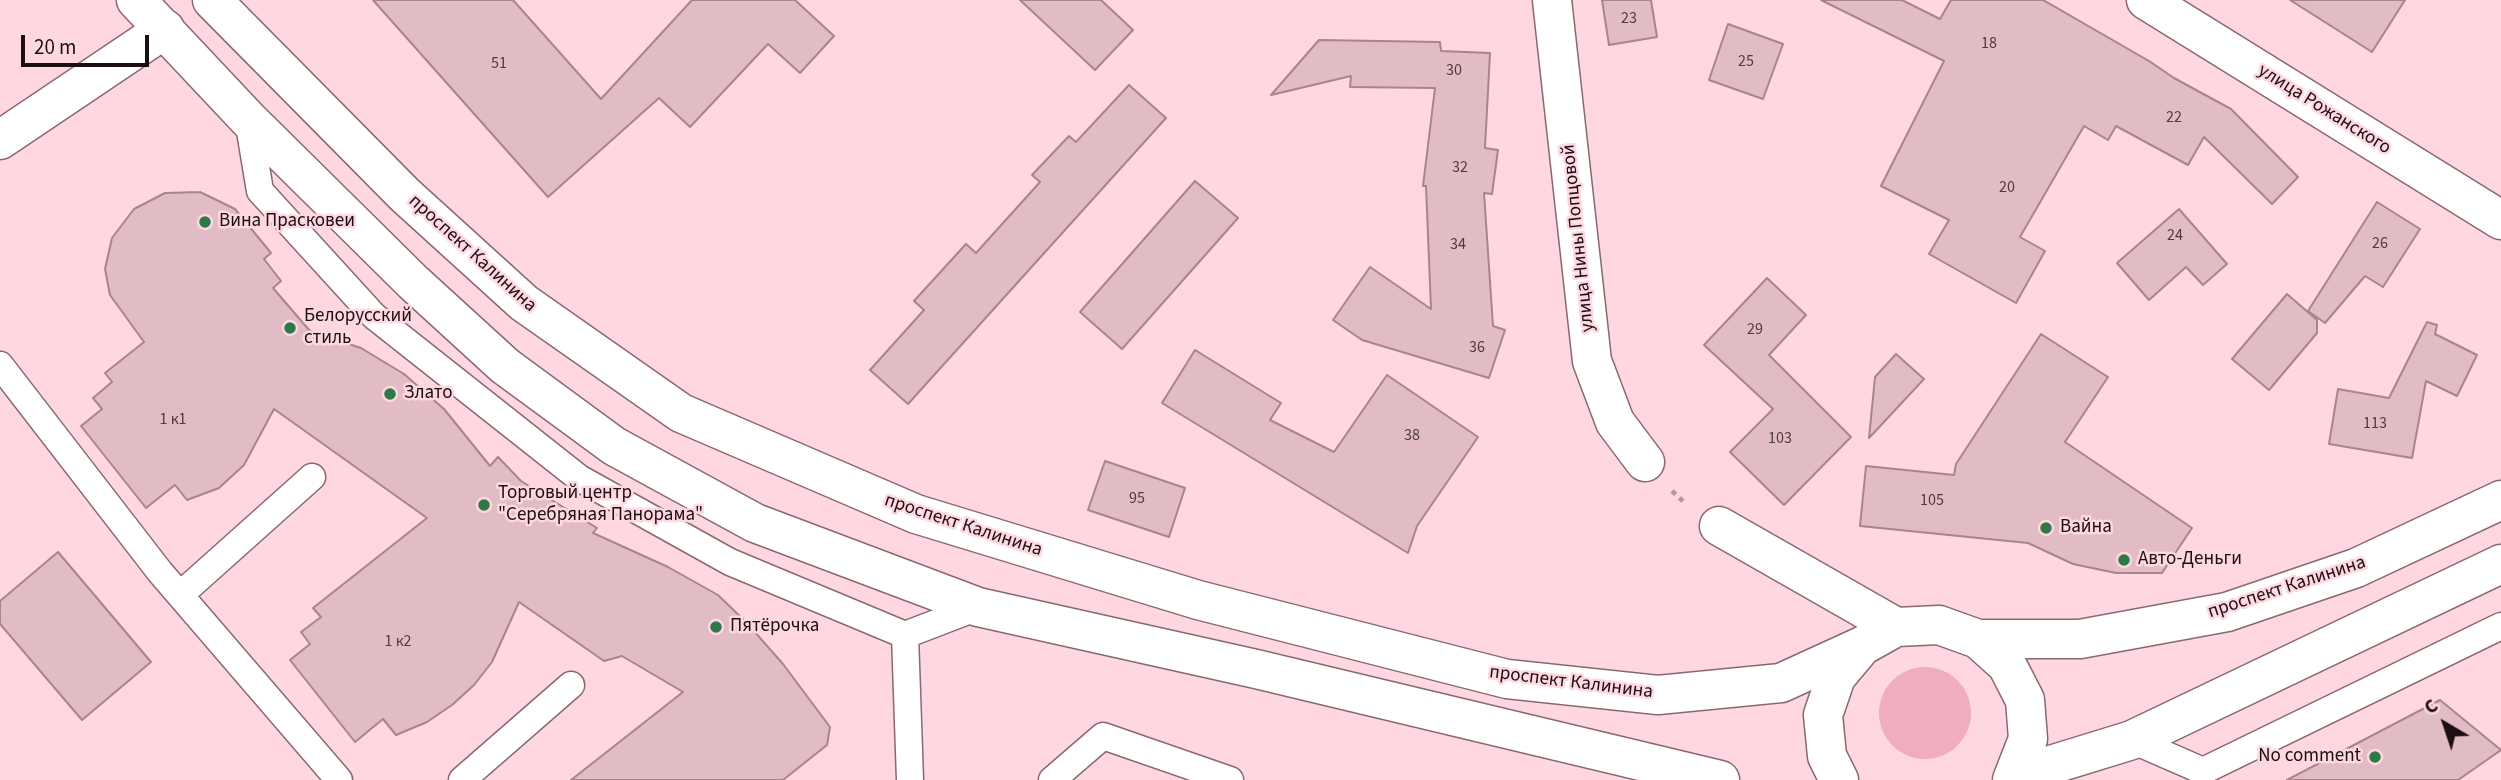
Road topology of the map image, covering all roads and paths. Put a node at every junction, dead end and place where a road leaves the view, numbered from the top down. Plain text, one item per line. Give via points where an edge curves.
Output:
1 (136, 0) edge
2 (212, 0) edge
3 (1552, 0) edge
4 (2146, 0) edge
5 (165, 29) junction
6 (248, 119) junction
7 (0, 140) edge
8 (2501, 220) edge
9 (0, 365) edge
10 (1645, 462) joint
11 (312, 477) dead end
12 (2501, 500) edge
13 (1719, 526) joint
14 (2501, 564) edge
15 (180, 595) junction
16 (978, 607) junction
17 (2501, 626) edge
18 (1896, 627) junction
19 (905, 635) junction
20 (1978, 639) junction
21 (1863, 646) junction
22 (571, 685) dead end
23 (2132, 740) junction
24 (2014, 778) edge
25 (339, 780) edge
26 (462, 780) edge
27 (910, 780) edge
28 (1052, 780) edge
29 (1230, 780) edge
30 (1720, 780) edge
31 (1839, 780) edge

1 - 5 main road
2 - 21 main road, проспект Калинина via 405,195 524,303 681,413 916,514 1198,600 1507,679 1658,695 1781,683
3 - 10 main road, улица Нины Попцовой via 1592,361 1615,422
4 - 8 main road, улица Рожанского
5 - 6 main road
5 - 7 main road
6 - 16 main road via 505,366 614,446 755,523
6 - 19 lane via 260,191 374,317 579,478 730,562
9 - 15 lane
10 - 13 path via 1682,501
11 - 15 lane
12 - 20 main road, проспект Калинина via 2356,568 2227,612 2080,639
13 - 18 main road
14 - 23 main road, проспект Калинина
15 - 25 lane
16 - 19 lane
16 - 30 main road
17 - 23 lane via 2203,771
18 - 20 main road, проспект Калинина via 1939,625
18 - 21 main road, проспект Калинина
19 - 27 lane
20 - 24 main road, проспект Калинина via 2007,665 2025,700 2028,739
21 - 31 main road, проспект Калинина via 1836,677 1823,715 1827,756
22 - 26 lane
23 - 24 main road, проспект Калинина
28 - 29 lane via 1103,736

